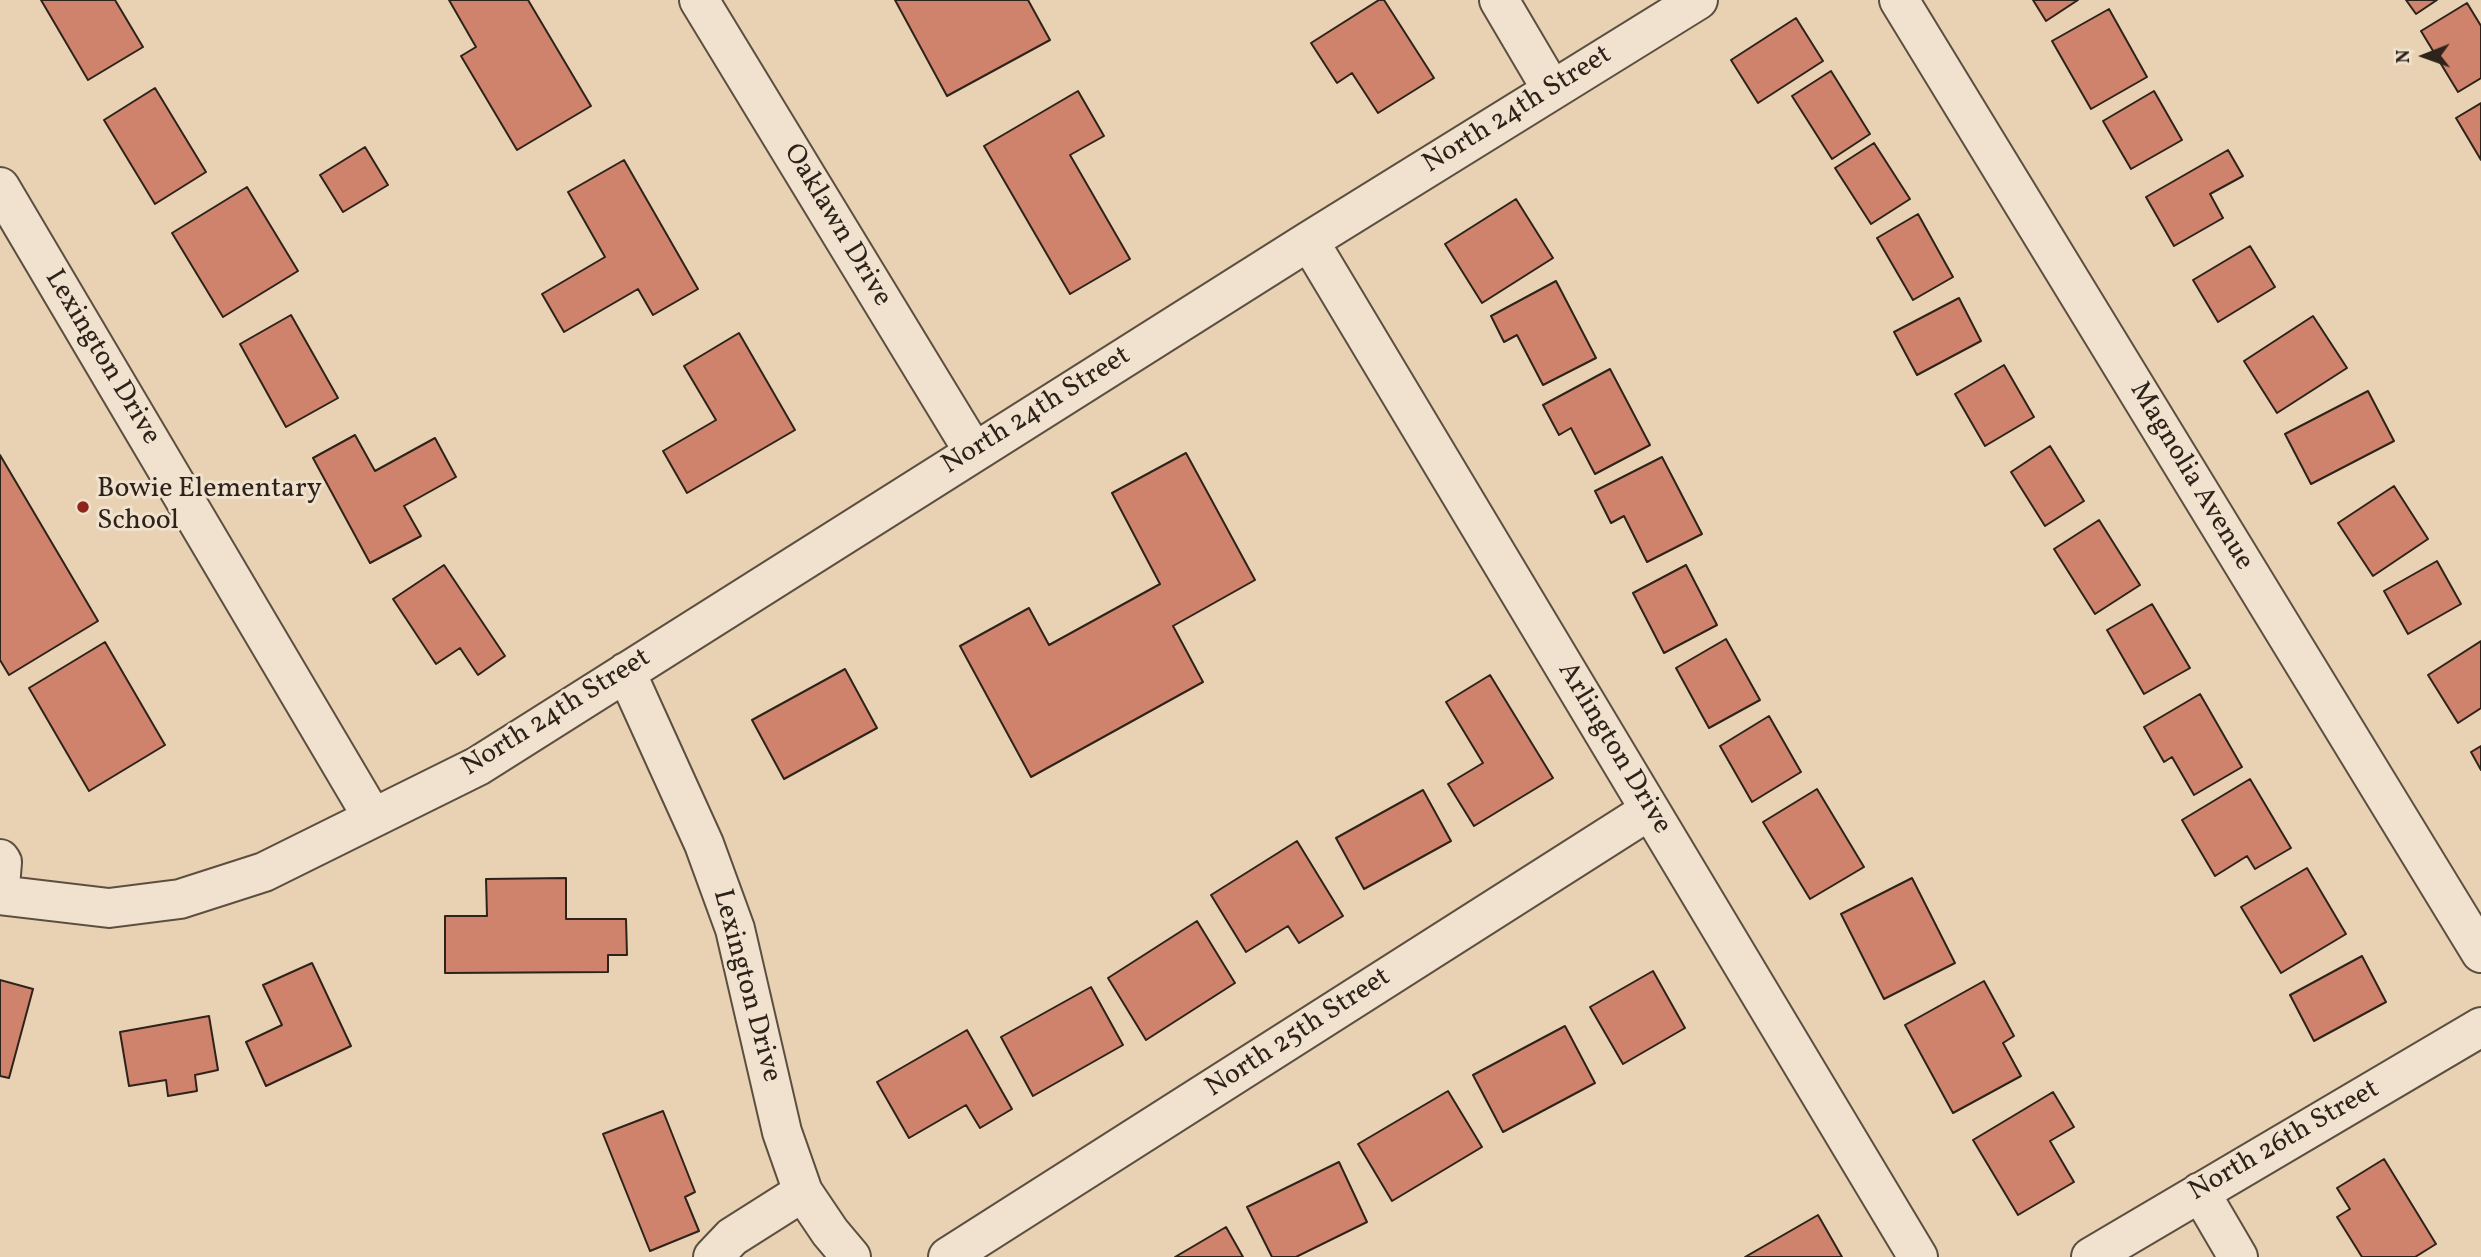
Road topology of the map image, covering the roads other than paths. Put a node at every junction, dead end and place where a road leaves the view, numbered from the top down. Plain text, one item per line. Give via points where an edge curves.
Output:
1 (699, 0) edge
2 (1499, 0) edge
3 (1698, 0) edge
4 (1899, 0) edge
5 (1552, 90) junction
6 (0, 187) edge
7 (1309, 241) junction
8 (974, 452) junction
9 (626, 671) junction
10 (1650, 810) junction
11 (373, 818) junction
12 (0, 859) edge
13 (0, 887) edge
14 (0, 895) edge
15 (2481, 953) edge
16 (2481, 1027) edge
17 (803, 1192) junction
18 (2200, 1192) junction
19 (713, 1257) edge
20 (851, 1257) edge
21 (948, 1257) edge
22 (1918, 1257) edge
23 (2091, 1257) edge
24 (2238, 1257) edge

1 - 8 street, Oaklawn Drive
2 - 5 street
3 - 5 street, North 24th Street
4 - 15 street, Magnolia Avenue
5 - 7 street, North 24th Street
6 - 11 street, Lexington Drive
7 - 8 street, North 24th Street
7 - 10 street, Arlington Drive
8 - 9 street, North 24th Street
9 - 11 street, North 24th Street via 478,766
9 - 17 street, Lexington Drive via 704,844 735,929 782,1132
10 - 21 street, North 25th Street
10 - 22 street, Arlington Drive
11 - 14 street, North 24th Street via 264,872 180,899 108,908
12 - 13 street
16 - 18 street, North 26th Street
17 - 19 street via 732,1237
17 - 20 street, Lexington Drive
18 - 23 street, North 26th Street
18 - 24 street

